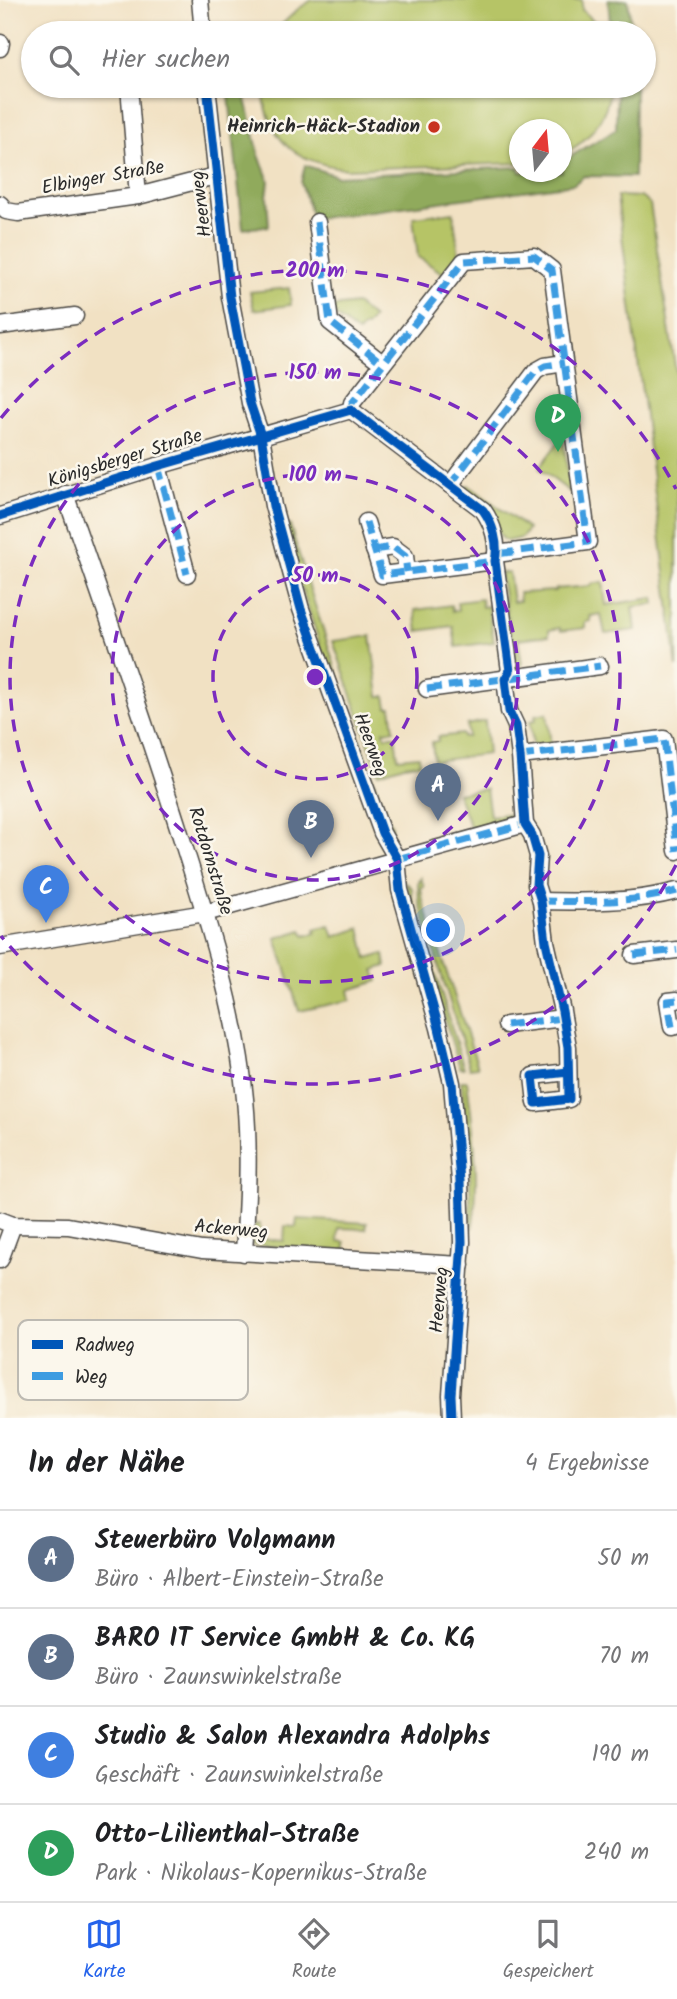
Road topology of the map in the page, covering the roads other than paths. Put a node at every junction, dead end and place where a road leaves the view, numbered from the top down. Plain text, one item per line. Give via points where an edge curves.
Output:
1 (200, 0) edge
2 (201, 21) edge
3 (130, 98) edge
4 (208, 98) edge
5 (215, 176) junction
6 (138, 196) junction
7 (0, 204) edge
8 (317, 222) dead end
9 (75, 316) dead end
10 (0, 326) edge
11 (382, 363) junction
12 (564, 363) junction
13 (351, 410) junction
14 (261, 436) junction
15 (158, 466) junction
16 (450, 485) junction
17 (65, 494) junction
18 (0, 516) edge
19 (366, 522) dead end
20 (374, 550) junction
21 (496, 557) junction
22 (407, 572) junction
23 (187, 574) dead end
24 (600, 666) dead end
25 (505, 679) junction
26 (427, 689) dead end
27 (669, 748) edge
28 (520, 756) junction
29 (524, 824) junction
30 (677, 850) edge
31 (397, 859) junction
32 (677, 891) edge
33 (539, 893) junction
34 (205, 913) junction
35 (0, 947) edge
36 (677, 950) edge
37 (634, 955) dead end
38 (677, 1000) edge
39 (563, 1018) junction
40 (506, 1025) dead end
41 (677, 1026) edge
42 (568, 1072) dead end
43 (6, 1222) edge
44 (244, 1253) junction
45 (0, 1260) edge
46 (461, 1265) junction
47 (452, 1418) edge

1 - 2 street
3 - 6 street
4 - 5 street, Heerweg
5 - 6 street, Elbinger Straße
5 - 14 street, Heerweg via 230,297 250,403
6 - 7 street, Elbinger Straße via 19,213 6,211
8 - 11 street via 330,322
9 - 10 street
11 - 12 street via 464,261 534,256 552,270
11 - 13 street
12 - 16 street via 536,371
12 - 21 street via 588,542
13 - 14 street, Königsberger Straße
13 - 16 street
14 - 15 street, Königsberger Straße
14 - 31 street, Heerweg via 273,506 301,609 382,833
15 - 17 street, Königsberger Straße
15 - 23 street
16 - 21 street via 483,510 492,523
17 - 18 street, Königsberger Straße
17 - 34 street, Rotdornstraße
19 - 20 street
20 - 22 street via 393,547 405,556
20 - 22 street via 382,575
21 - 22 street
21 - 25 street via 510,671
24 - 25 street
25 - 26 street
25 - 28 street
27 - 28 street
27 - 30 street
28 - 29 street
29 - 31 street
29 - 33 street via 538,856
31 - 34 street
31 - 46 street, Heerweg via 400,890 452,1083 461,1191
32 - 33 street via 607,902
33 - 39 street
34 - 35 street
34 - 44 street, Rotdornstraße via 237,1040 245,1097 249,1160
36 - 37 street
38 - 41 street via 668,1002 672,1027
39 - 40 street
39 - 42 street
43 - 44 street, Ackerweg via 68,1226
43 - 45 street
44 - 46 street, Ackerweg
46 - 47 street, Heerweg

